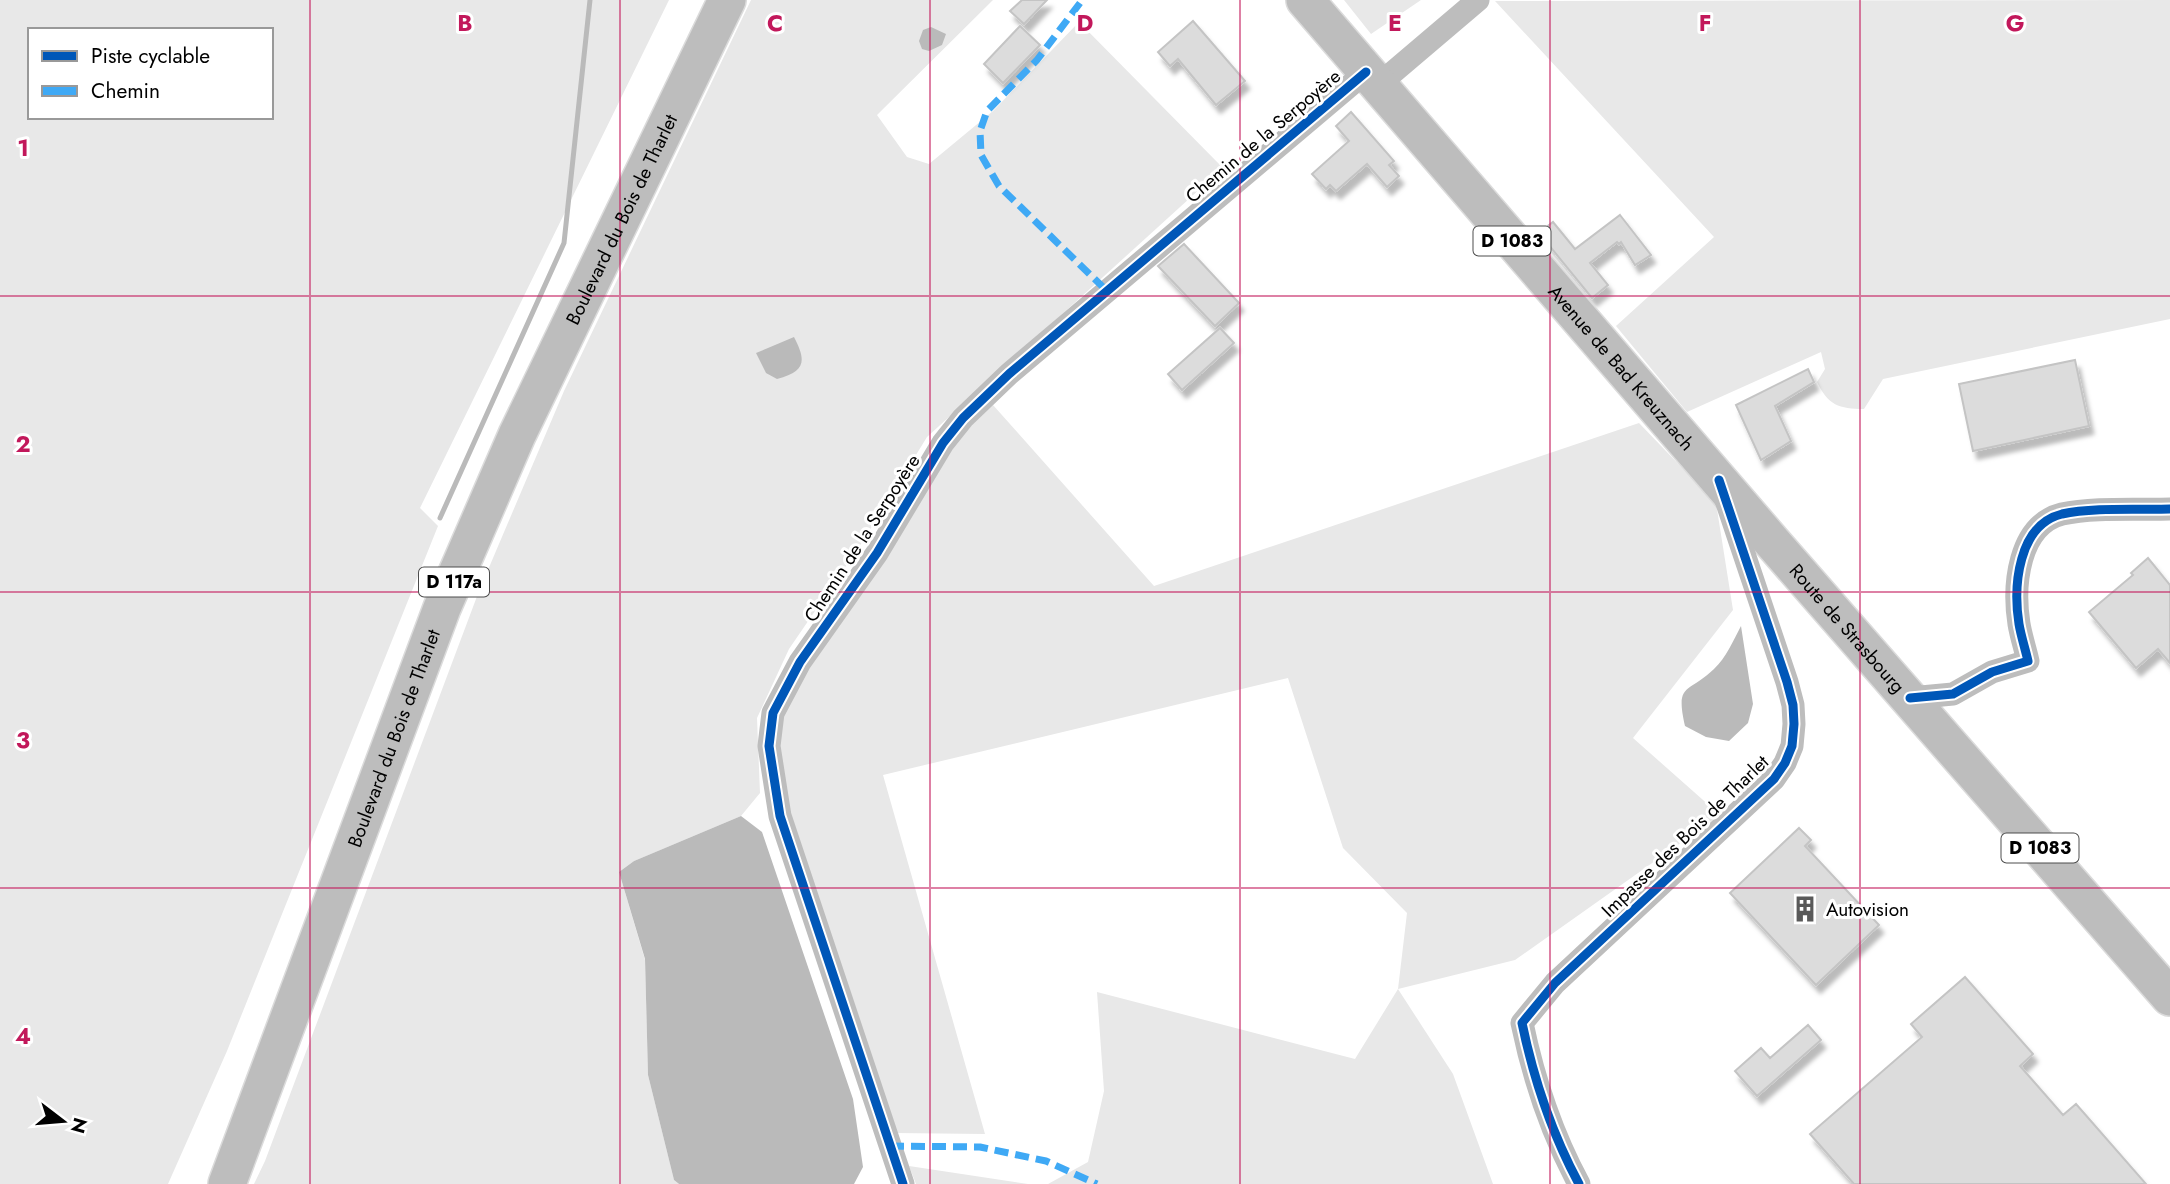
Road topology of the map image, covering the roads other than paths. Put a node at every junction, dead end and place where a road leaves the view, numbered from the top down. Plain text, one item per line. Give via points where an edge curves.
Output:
1 (727, 0) edge
2 (1305, 0) edge
3 (1478, 0) edge
4 (1372, 79) junction
5 (1719, 480) junction
6 (2170, 509) edge
7 (1910, 698) junction
8 (2170, 997) edge
9 (227, 1184) edge
10 (903, 1184) edge
11 (1579, 1184) edge

1 - 9 main road, Boulevard du Bois de Tharlet / D 117a via 517,435 442,608
2 - 4 main road, Avenue de Bad Kreuznach / D 1083
3 - 4 street, Chemin de la Serpoyère
4 - 5 main road, Avenue de Bad Kreuznach / D 1083
4 - 10 street, Chemin de la Serpoyère via 1009,374 963,418 800,662 774,713 769,746 780,816
5 - 7 main road, Route de Strasbourg / D 1083
5 - 11 street, Impasse des Bois de Tharlet via 1787,682 1794,724 1792,746 1774,779 1555,983 1522,1023 1549,1124
6 - 7 street via 2076,512 2035,529 2023,558 2019,588 2019,622 2028,661 1992,672 1952,694
7 - 8 main road, Route de Strasbourg / D 1083

